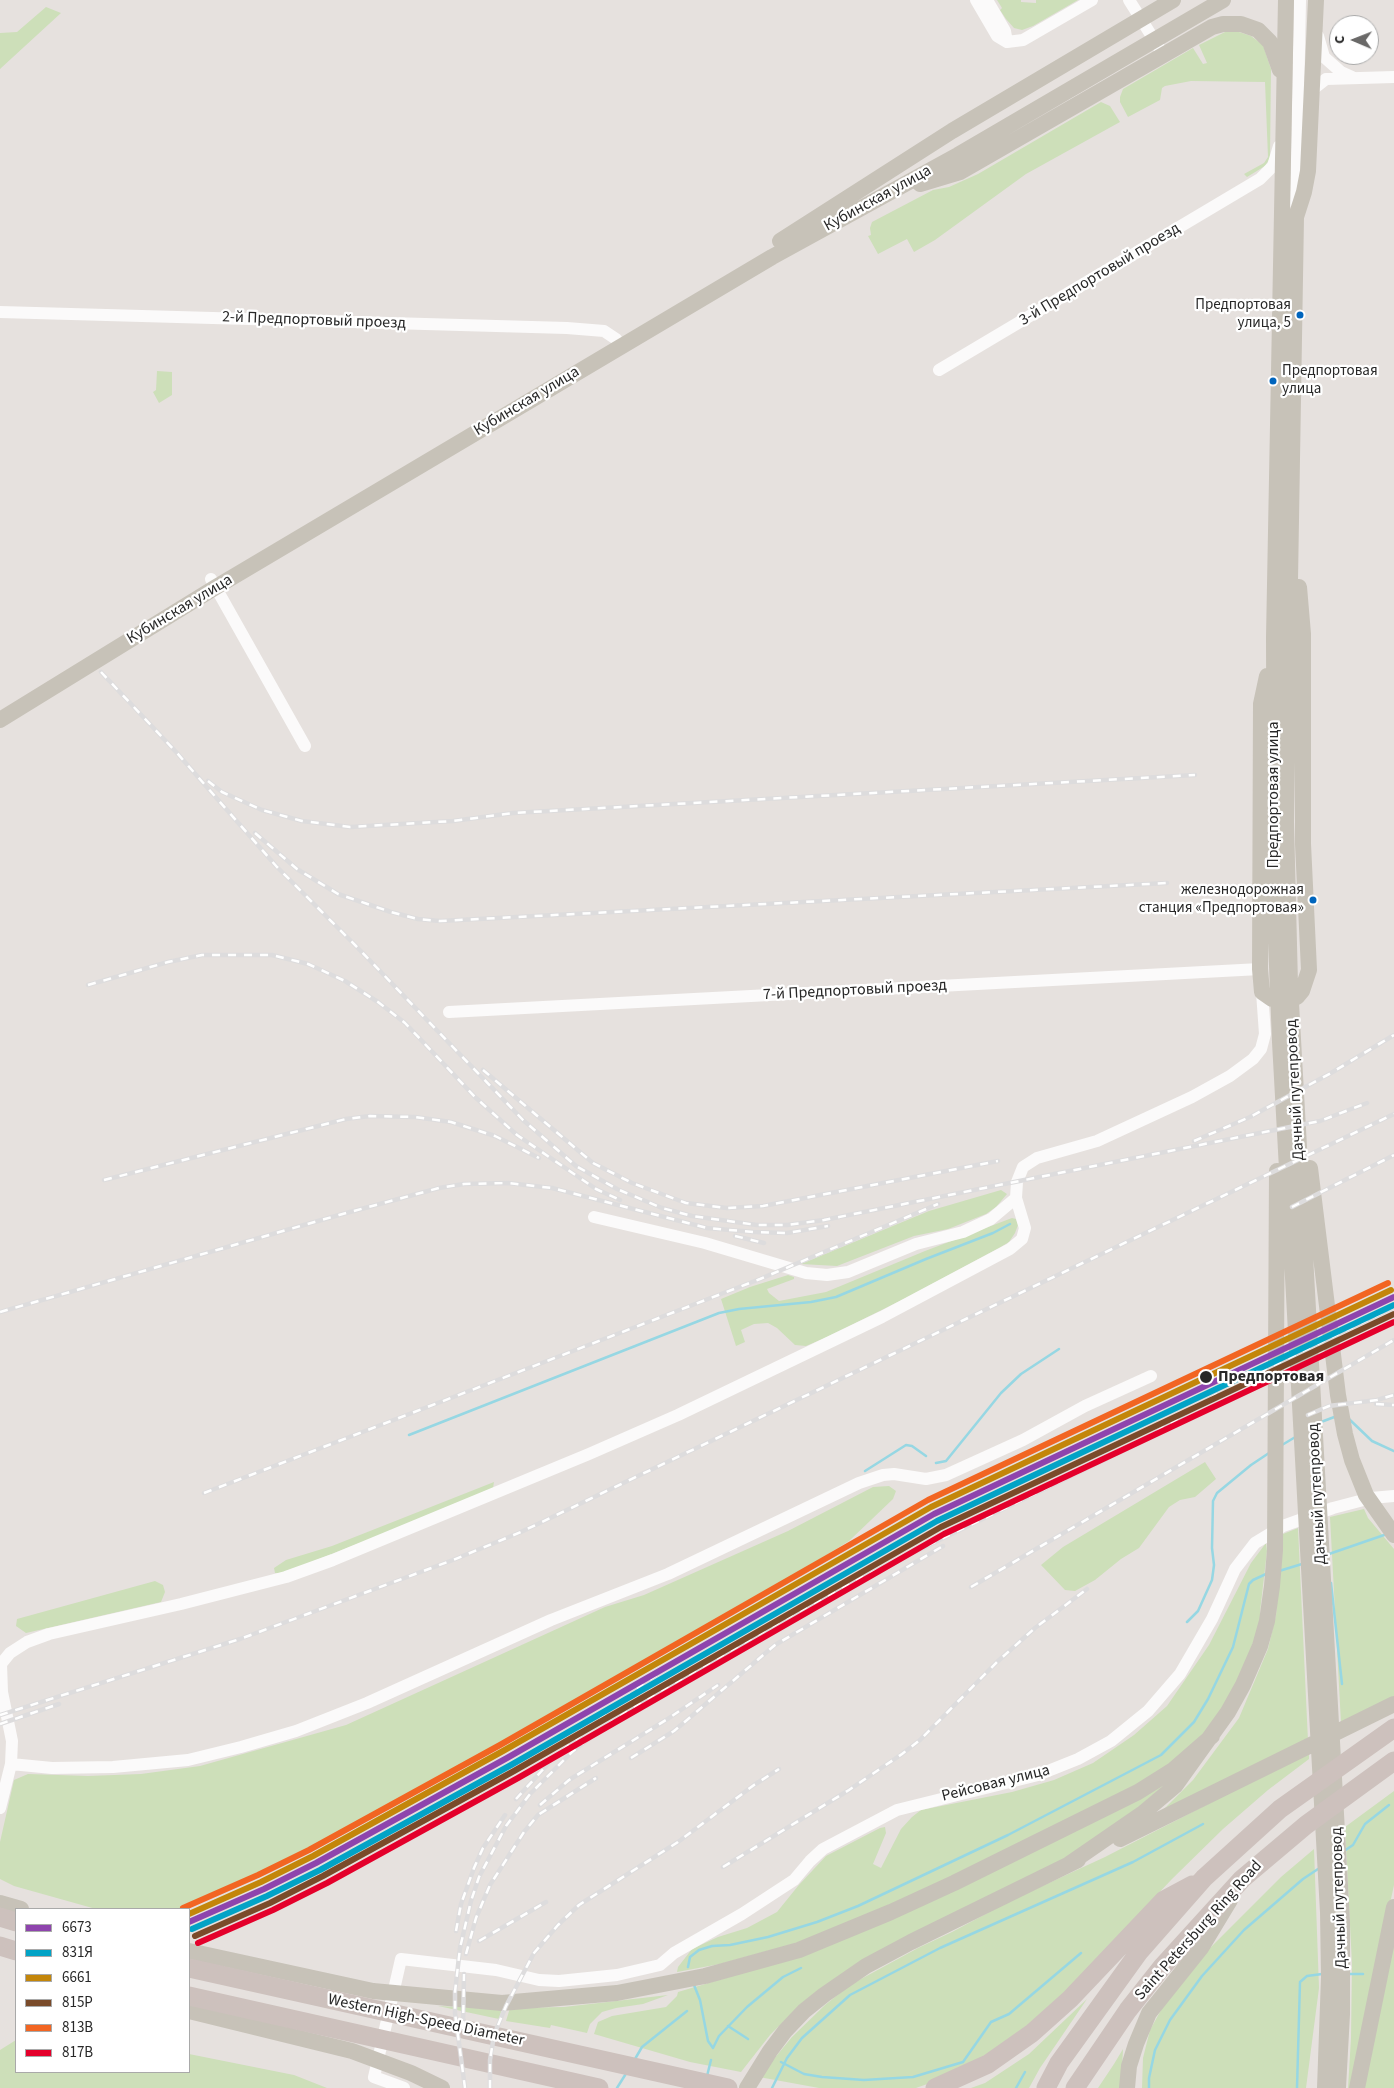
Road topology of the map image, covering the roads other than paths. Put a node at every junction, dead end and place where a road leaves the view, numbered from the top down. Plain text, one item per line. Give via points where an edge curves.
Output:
1 (976, 0) edge
2 (987, 0) edge
3 (1092, 0) edge
4 (1129, 0) edge
5 (1173, 0) edge
6 (1223, 0) edge
7 (1279, 0) edge
8 (1286, 0) edge
9 (1300, 0) edge
10 (1315, 7) edge
11 (1286, 32) junction
12 (1007, 42) junction
13 (1163, 54) junction
14 (1394, 77) edge
15 (1355, 78) junction
16 (1285, 87) junction
17 (1312, 90) junction
18 (1284, 126) junction
19 (1260, 179) junction
20 (1283, 191) junction
21 (887, 195) junction
22 (1296, 217) junction
23 (0, 312) edge
24 (618, 343) junction
25 (939, 370) dead end
26 (1290, 558) junction
27 (213, 583) junction
28 (1274, 649) junction
29 (0, 709) edge
30 (0, 720) edge
31 (305, 746) dead end
32 (1281, 900) junction
33 (1260, 969) junction
34 (1262, 992) junction
35 (450, 1012) dead end
36 (1280, 1042) junction
37 (1294, 1055) junction
38 (1016, 1198) junction
39 (594, 1217) dead end
40 (1151, 1376) dead end
41 (1394, 1496) edge
42 (1394, 1535) edge
43 (1, 1664) edge
44 (1394, 1704) edge
45 (1394, 1728) edge
46 (1212, 1736) junction
47 (1394, 1761) edge
48 (11, 1764) junction
49 (0, 1808) edge
50 (1069, 1864) junction
51 (1204, 1878) junction
52 (1242, 1879) junction
53 (0, 1903) edge
54 (1394, 1907) edge
55 (18, 1908) edge
56 (0, 1917) edge
57 (15, 1922) edge
58 (0, 1946) edge
59 (15, 1951) edge
60 (190, 1951) edge
61 (190, 1968) edge
62 (1329, 1978) junction
63 (190, 1996) edge
64 (190, 2011) edge
65 (404, 2088) edge
66 (442, 2088) edge
67 (599, 2088) edge
68 (728, 2088) edge
69 (747, 2088) edge
70 (935, 2088) edge
71 (1046, 2088) edge
72 (1076, 2088) edge
73 (1127, 2088) edge
74 (1316, 2088) edge
75 (1325, 2088) edge
76 (1338, 2088) edge
77 (1357, 2088) edge

1 - 12 street via 998,36
2 - 12 street
3 - 12 street via 1023,40
4 - 13 street
5 - 24 main road, Кубинская улица via 952,131
6 - 21 main road, Кубинская улица
7 - 11 street
8 - 11 main road, Предпортовая улица
9 - 22 street, Предпортовая улица
10 - 15 street via 1324,57 1341,72
10 - 17 main road
11 - 16 main road, Предпортовая улица
13 - 16 main road via 1212,27 1241,24 1258,30 1270,42
13 - 21 main road via 955,174
14 - 15 street
15 - 17 street via 1326,80
16 - 18 main road, Предпортовая улица
17 - 22 main road via 1308,171
18 - 19 street, 3-й Предпортовый проезд via 1273,166
18 - 20 main road, Предпортовая улица
19 - 20 street via 1275,180
19 - 25 street, 3-й Предпортовый проезд
20 - 28 main road, Предпортовая улица
21 - 24 main road, Кубинская улица
22 - 26 main road, Предпортовая улица
23 - 24 street, 2-й Предпортовый проезд via 567,328 604,331
24 - 27 main road, Кубинская улица
26 - 32 main road, Предпортовая улица
26 - 34 main road via 1298,586 1303,634 1303,844 1309,970 1306,983 1297,997 1272,1000
27 - 29 main road, Кубинская улица
27 - 30 main road, Кубинская улица
27 - 31 street
28 - 32 main road, Предпортовая улица
28 - 33 main road via 1261,704
32 - 36 main road, Дачный путепровод
32 - 37 main road, Дачный путепровод
33 - 34 main road
33 - 35 street, 7-й Предпортовый проезд
34 - 38 street via 1265,1034 1262,1049 1253,1059 1192,1097 1097,1141 1037,1158 1023,1167 1017,1182
36 - 46 main road via 1276,1093 1278,1244 1272,1586 1260,1646 1243,1684
36 - 62 main road, Дачный путепровод via 1326,1863
37 - 42 main road via 1301,1078 1345,1434 1366,1495
37 - 76 main road, Дачный путепровод via 1340,1875 1342,2014
38 - 39 street via 991,1219 963,1232 916,1244 848,1272 827,1275 806,1273 705,1243
38 - 43 street via 1025,1228 1022,1239 1010,1249 882,1317 678,1415 333,1560 267,1582 49,1634 27,1642
40 - 48 street via 946,1476 926,1479 894,1474 859,1483 668,1574 551,1620 368,1703 296,1731 188,1760 114,1767 52,1768
41 - 65 street, Рейсовая улица via 1333,1508 1282,1526 1255,1543 1236,1569 1180,1674 1126,1731 1095,1751 1038,1776 897,1810 823,1849 794,1880 674,1953 660,1965 588,1979 539,1980 496,1970 401,1958 374,2077
43 - 48 street via 2,1692 12,1742
44 - 50 main road
45 - 51 highway, Saint Petersburg Ring Road via 1280,1809
46 - 50 main road via 1175,1786 1143,1813
46 - 60 main road via 1173,1770 1138,1792 954,1883 799,1950 705,1976 617,1993 502,2003 373,1990
47 - 52 highway, Saint Petersburg Ring Road via 1306,1825
48 - 49 street
50 - 69 main road via 866,1966 824,1995 785,2031
51 - 70 highway via 1164,1900 1070,1999 1004,2055
51 - 71 highway, Saint Petersburg Ring Road via 1139,1952 1059,2063
52 - 72 highway, Saint Petersburg Ring Road via 1162,1967 1128,2010
52 - 73 main road via 1201,1948 1150,2013 1131,2059
53 - 55 main road
54 - 77 main road
56 - 57 highway
58 - 59 highway
61 - 68 highway, Western High-Speed Diameter
62 - 74 main road
62 - 75 main road, Дачный путепровод
63 - 67 highway, Western High-Speed Diameter
64 - 66 main road via 352,2051

